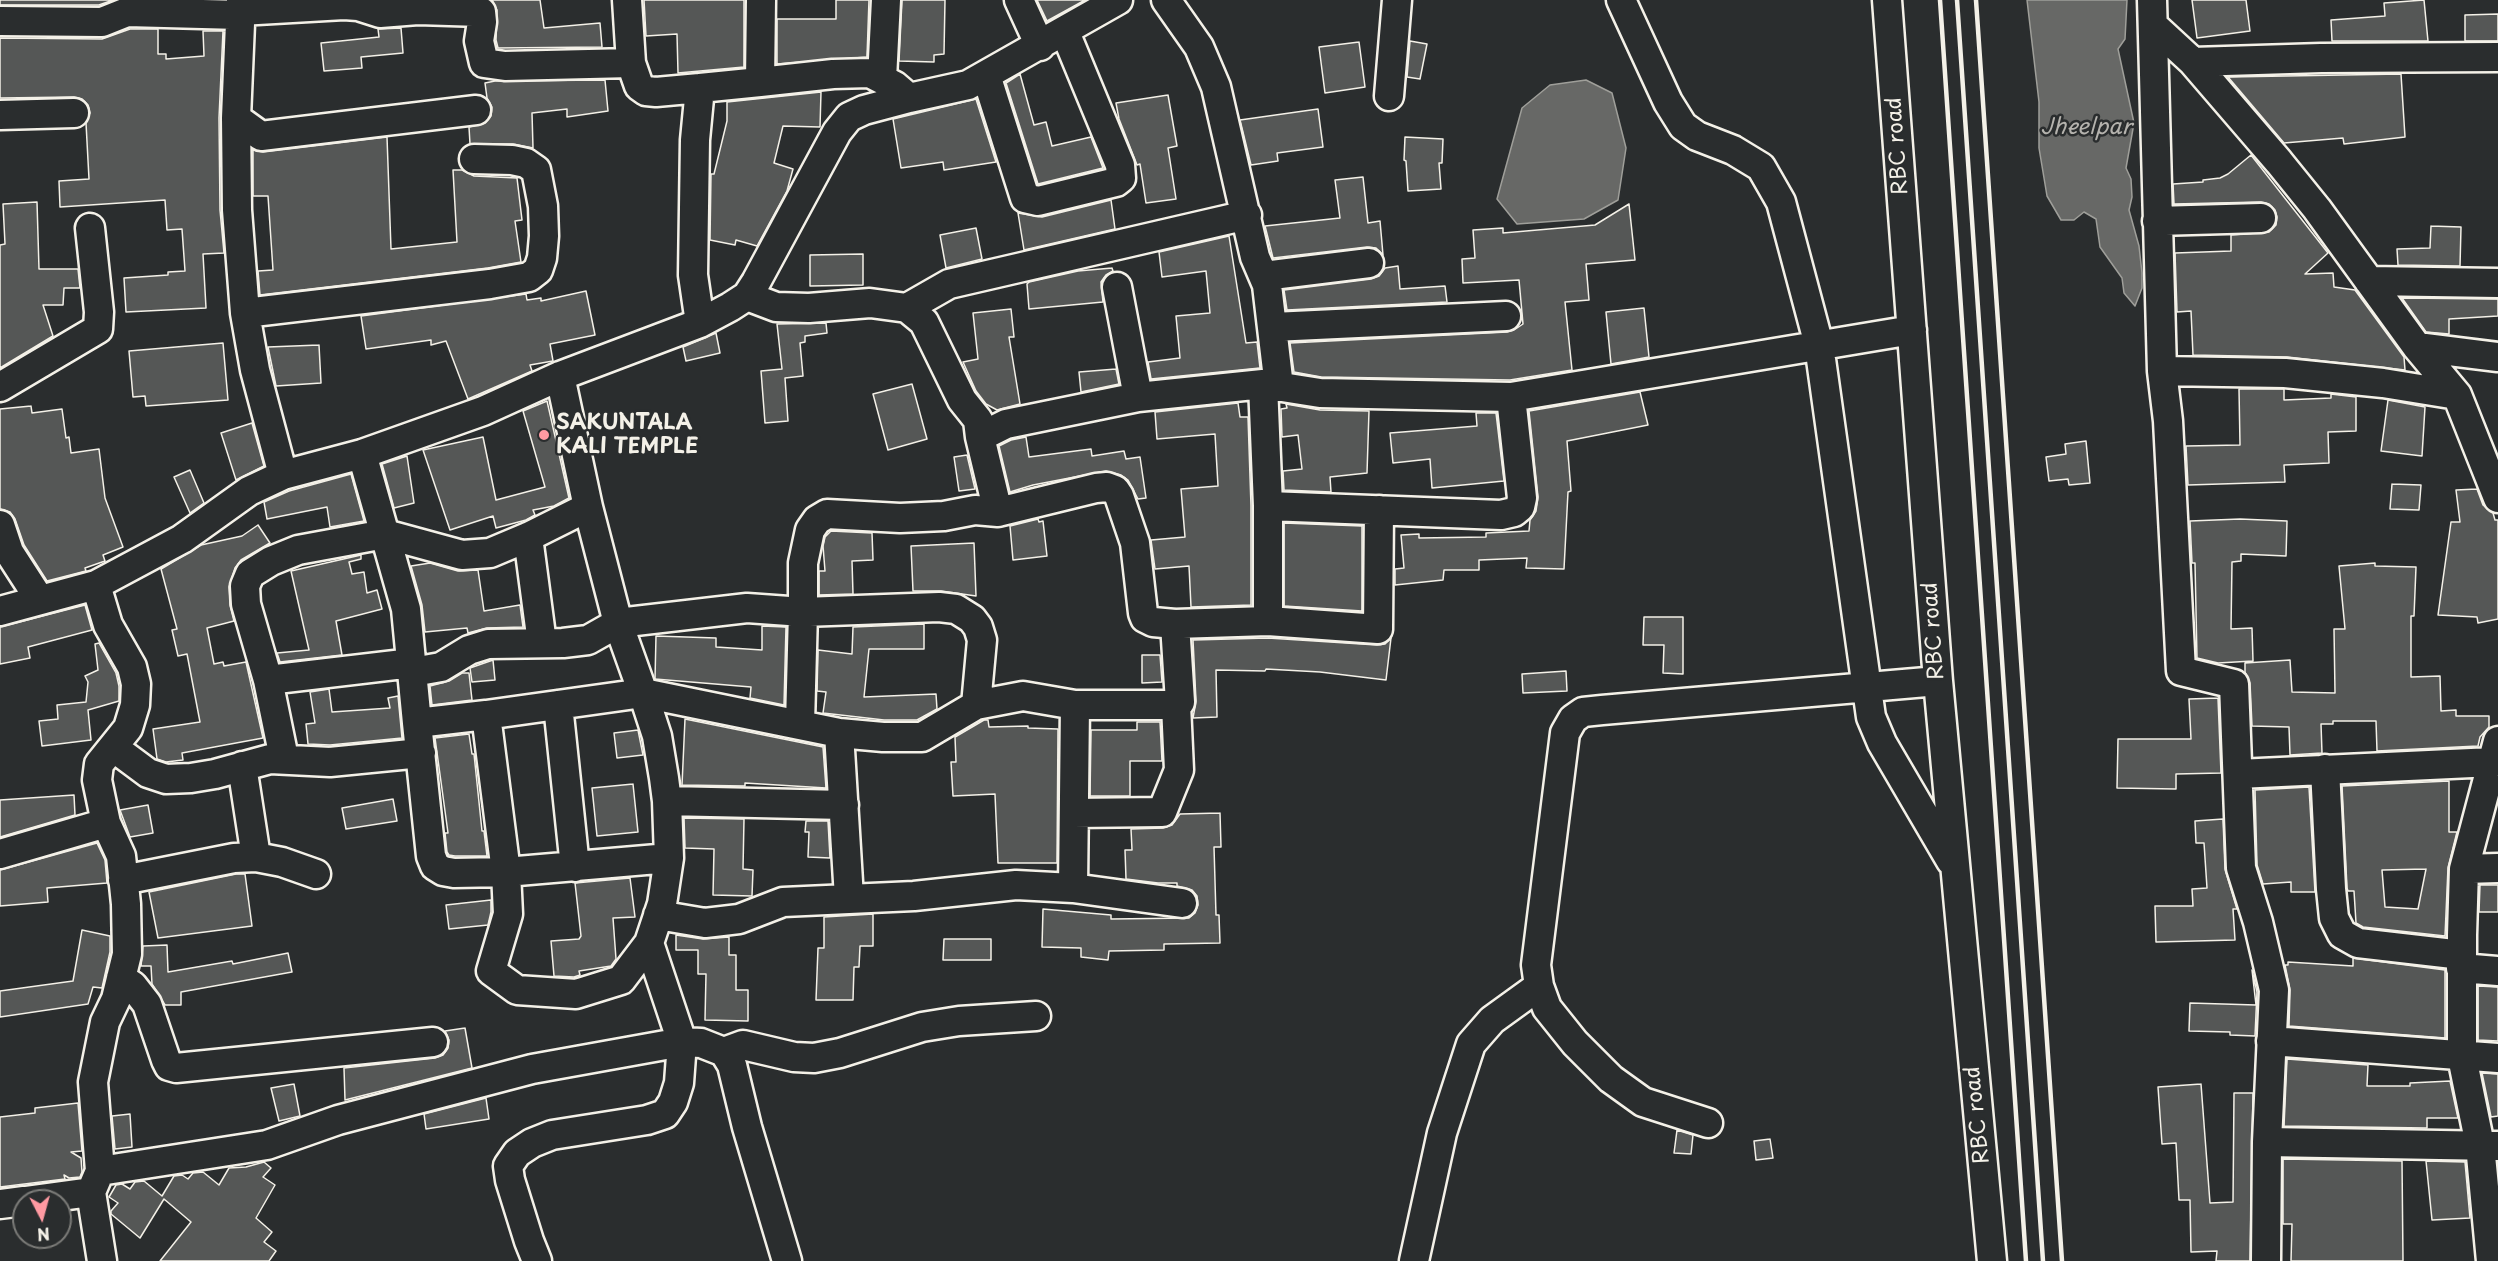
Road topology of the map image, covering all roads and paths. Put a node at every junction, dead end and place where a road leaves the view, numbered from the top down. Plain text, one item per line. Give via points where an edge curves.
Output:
1 (627, 0) edge
2 (761, 0) edge
3 (886, 0) edge
4 (1020, 0) edge
5 (1118, 0) edge
6 (1166, 0) edge
7 (1397, 0) edge
8 (1621, 0) edge
9 (1887, 0) edge
10 (240, 8) edge
11 (2153, 13) edge
12 (0, 21) edge
13 (1065, 32) junction
14 (1040, 46) junction
15 (2498, 57) edge
16 (2193, 62) junction
17 (631, 63) junction
18 (986, 75) junction
19 (882, 79) junction
20 (760, 82) junction
21 (700, 88) junction
22 (1389, 96) dead end
23 (909, 98) junction
24 (476, 110) dead end
25 (74, 113) dead end
26 (0, 115) edge
27 (236, 118) junction
28 (474, 159) dead end
29 (1247, 215) junction
30 (2261, 218) dead end
31 (2157, 221) junction
32 (90, 228) dead end
33 (1369, 263) dead end
34 (1264, 276) junction
35 (2369, 281) junction
36 (2498, 284) edge
37 (1117, 287) dead end
38 (747, 296) junction
39 (907, 308) junction
40 (245, 313) junction
41 (1506, 316) dead end
42 (700, 323) junction
43 (1274, 327) junction
44 (1912, 330) junction
45 (1819, 345) junction
46 (2417, 347) junction
47 (2498, 357) edge
48 (2162, 371) junction
49 (560, 376) junction
50 (1271, 386) junction
51 (0, 387) edge
52 (2457, 395) junction
53 (1511, 397) junction
54 (1138, 398) junction
55 (980, 437) junction
56 (362, 454) junction
57 (283, 475) junction
58 (2498, 498) edge
59 (1268, 506) junction
60 (588, 507) junction
61 (1379, 510) junction
62 (998, 512) junction
63 (0, 525) edge
64 (385, 534) junction
65 (528, 537) junction
66 (96, 585) junction
67 (40, 600) junction
68 (0, 611) edge
69 (803, 612) junction
70 (1268, 621) junction
71 (618, 623) junction
72 (1175, 624) junction
73 (542, 643) junction
74 (413, 667) junction
75 (268, 680) junction
76 (1938, 681) junction
77 (1865, 688) junction
78 (643, 693) junction
79 (558, 705) junction
80 (976, 705) junction
81 (1075, 705) junction
82 (1176, 705) junction
83 (486, 715) junction
84 (417, 723) junction
85 (800, 724) junction
86 (839, 733) junction
87 (113, 747) junction
88 (2495, 751) edge
89 (421, 753) junction
90 (284, 758) junction
91 (242, 766) junction
92 (2325, 769) junction
93 (2238, 774) junction
94 (667, 801) junction
95 (844, 805) junction
96 (1074, 813) junction
97 (106, 823) junction
98 (0, 854) edge
99 (256, 857) junction
100 (669, 858) junction
101 (1954, 866) junction
102 (575, 867) junction
103 (2498, 868) edge
104 (2464, 869) junction
105 (506, 872) junction
106 (316, 873) dead end
107 (123, 880) junction
108 (1073, 888) junction
109 (849, 898) junction
110 (1182, 903) dead end
111 (658, 915) junction
112 (649, 944) junction
113 (2462, 962) junction
114 (2498, 970) edge
115 (121, 978) junction
116 (1539, 986) junction
117 (1036, 1016) dead end
118 (2271, 1041) junction
119 (433, 1042) dead end
120 (682, 1042) junction
121 (724, 1052) junction
122 (2462, 1057) junction
123 (2498, 1058) edge
124 (1708, 1123) dead end
125 (2267, 1142) junction
126 (2489, 1145) edge
127 (95, 1181) junction
128 (67, 1189) edge
129 (102, 1261) edge
130 (537, 1261) edge
131 (787, 1261) edge
132 (1414, 1261) edge
133 (1992, 1261) edge
134 (2266, 1261) edge
135 (2491, 1261) edge

1 - 17 street
2 - 20 street
3 - 19 street
4 - 14 street
5 - 13 street
6 - 29 street via 1199,47 1216,87
7 - 22 street
8 - 45 street via 1683,126 1761,167 1781,202
9 - 44 street, RBC road
10 - 12 street via 127,12 102,22
10 - 17 street via 344,5 380,13 481,12 479,41 484,63
10 - 27 street
11 - 16 street
11 - 31 street
13 - 14 street
13 - 18 street via 1120,165 1121,178 1116,182 1038,201 1025,198
14 - 18 street
15 - 16 street
16 - 35 street via 2317,208
17 - 21 street via 639,86 646,91
18 - 23 street via 968,85
19 - 20 street via 870,74 833,74
19 - 23 street
20 - 21 street
21 - 42 street via 695,140 693,275
23 - 38 street via 849,117
24 - 27 street via 261,136
25 - 26 street
27 - 40 street via 237,210
28 - 40 street via 512,160 536,170 544,236 538,270 529,277
29 - 34 street via 1255,257
29 - 39 street via 957,282
30 - 31 street
31 - 48 street
32 - 51 street via 98,328
33 - 34 street
34 - 43 street
35 - 36 street
35 - 46 street
37 - 54 street
38 - 39 street via 777,307 870,303
38 - 42 street
39 - 55 street via 924,322 962,400 978,420
40 - 57 street via 255,370
41 - 43 street
42 - 49 street
43 - 50 street
44 - 45 street
44 - 76 street, RBC road
45 - 53 street
45 - 77 street
46 - 47 street
46 - 52 street
48 - 52 street via 2285,373
48 - 93 street via 2181,670 2234,684
49 - 56 street via 483,411
49 - 60 street
50 - 53 street via 1380,396
50 - 54 street
50 - 59 street
52 - 58 street
53 - 61 street via 1520,507 1501,515
54 - 55 street via 1006,424
55 - 62 street
56 - 57 street
56 - 64 street
57 - 66 street via 249,491 182,539
59 - 61 street
59 - 70 street
60 - 65 street
60 - 71 street
61 - 70 street via 1378,629
62 - 69 street via 975,510 900,518 827,514 810,530 803,563
62 - 72 street via 1096,488 1115,490 1135,543 1145,618
63 - 67 street via 9,552
64 - 65 street via 469,555 490,553
64 - 74 street via 406,609
64 - 75 street via 298,550 250,574 245,586 246,604
65 - 73 street
66 - 67 street
66 - 87 street via 108,625 132,667 136,684 128,728
67 - 68 street
69 - 71 street via 747,608
69 - 80 street via 956,609 972,619 982,640
69 - 85 street
70 - 72 street
71 - 73 street via 588,640
71 - 78 street
72 - 82 street via 1179,702
73 - 74 street via 489,644 469,650 441,667
74 - 75 street
74 - 84 street
75 - 90 street
76 - 77 street
76 - 101 street, RBC road
77 - 101 street via 1881,743
77 - 116 street via 1583,712 1573,719 1565,733 1536,964
78 - 79 street
78 - 85 street
78 - 94 street via 657,736
79 - 83 street
79 - 102 street
80 - 81 street via 1023,696
80 - 86 street via 922,737
81 - 82 street
81 - 96 street
82 - 96 street via 1179,770 1162,812
83 - 84 street
83 - 105 street
84 - 89 street
85 - 86 street
86 - 95 street
87 - 91 street via 148,773 166,779 203,776
87 - 97 street via 99,764
88 - 92 street
88 - 104 street
89 - 90 street via 330,762
89 - 105 street via 435,866 454,873
90 - 91 street
91 - 99 street
92 - 93 street
92 - 113 street via 2332,899 2334,918 2342,934 2358,943
93 - 118 street via 2241,868 2274,990
94 - 95 street
94 - 100 street
95 - 109 street
96 - 108 street
97 - 98 street
97 - 107 street via 121,856
99 - 106 street
99 - 107 street
100 - 102 street
100 - 111 street
101 - 133 street, RBC road
102 - 105 street
103 - 104 street
104 - 113 street
105 - 112 street via 508,914 491,971 518,990 576,994 621,980
107 - 115 street via 127,954
108 - 109 street via 1016,885 914,896
108 - 110 street
109 - 111 street via 783,902 739,920 705,923
111 - 112 street
112 - 120 street
113 - 114 street
113 - 122 street
115 - 119 street via 147,1004 166,1060 176,1068
115 - 127 street via 105,1022 93,1082
116 - 124 street via 1547,1008 1611,1079 1643,1102
116 - 132 street via 1492,1020 1471,1044 1442,1133
117 - 121 street via 921,1027 814,1058 743,1045
118 - 122 street
118 - 125 street
120 - 121 street via 700,1043
120 - 127 street via 532,1069 338,1120 267,1145
120 - 130 street via 678,1083 673,1102 664,1114 552,1135 517,1153 508,1166
121 - 131 street via 732,1065
122 - 123 street
122 - 126 street
125 - 126 street
125 - 134 street
126 - 135 street
127 - 128 street
127 - 129 street

